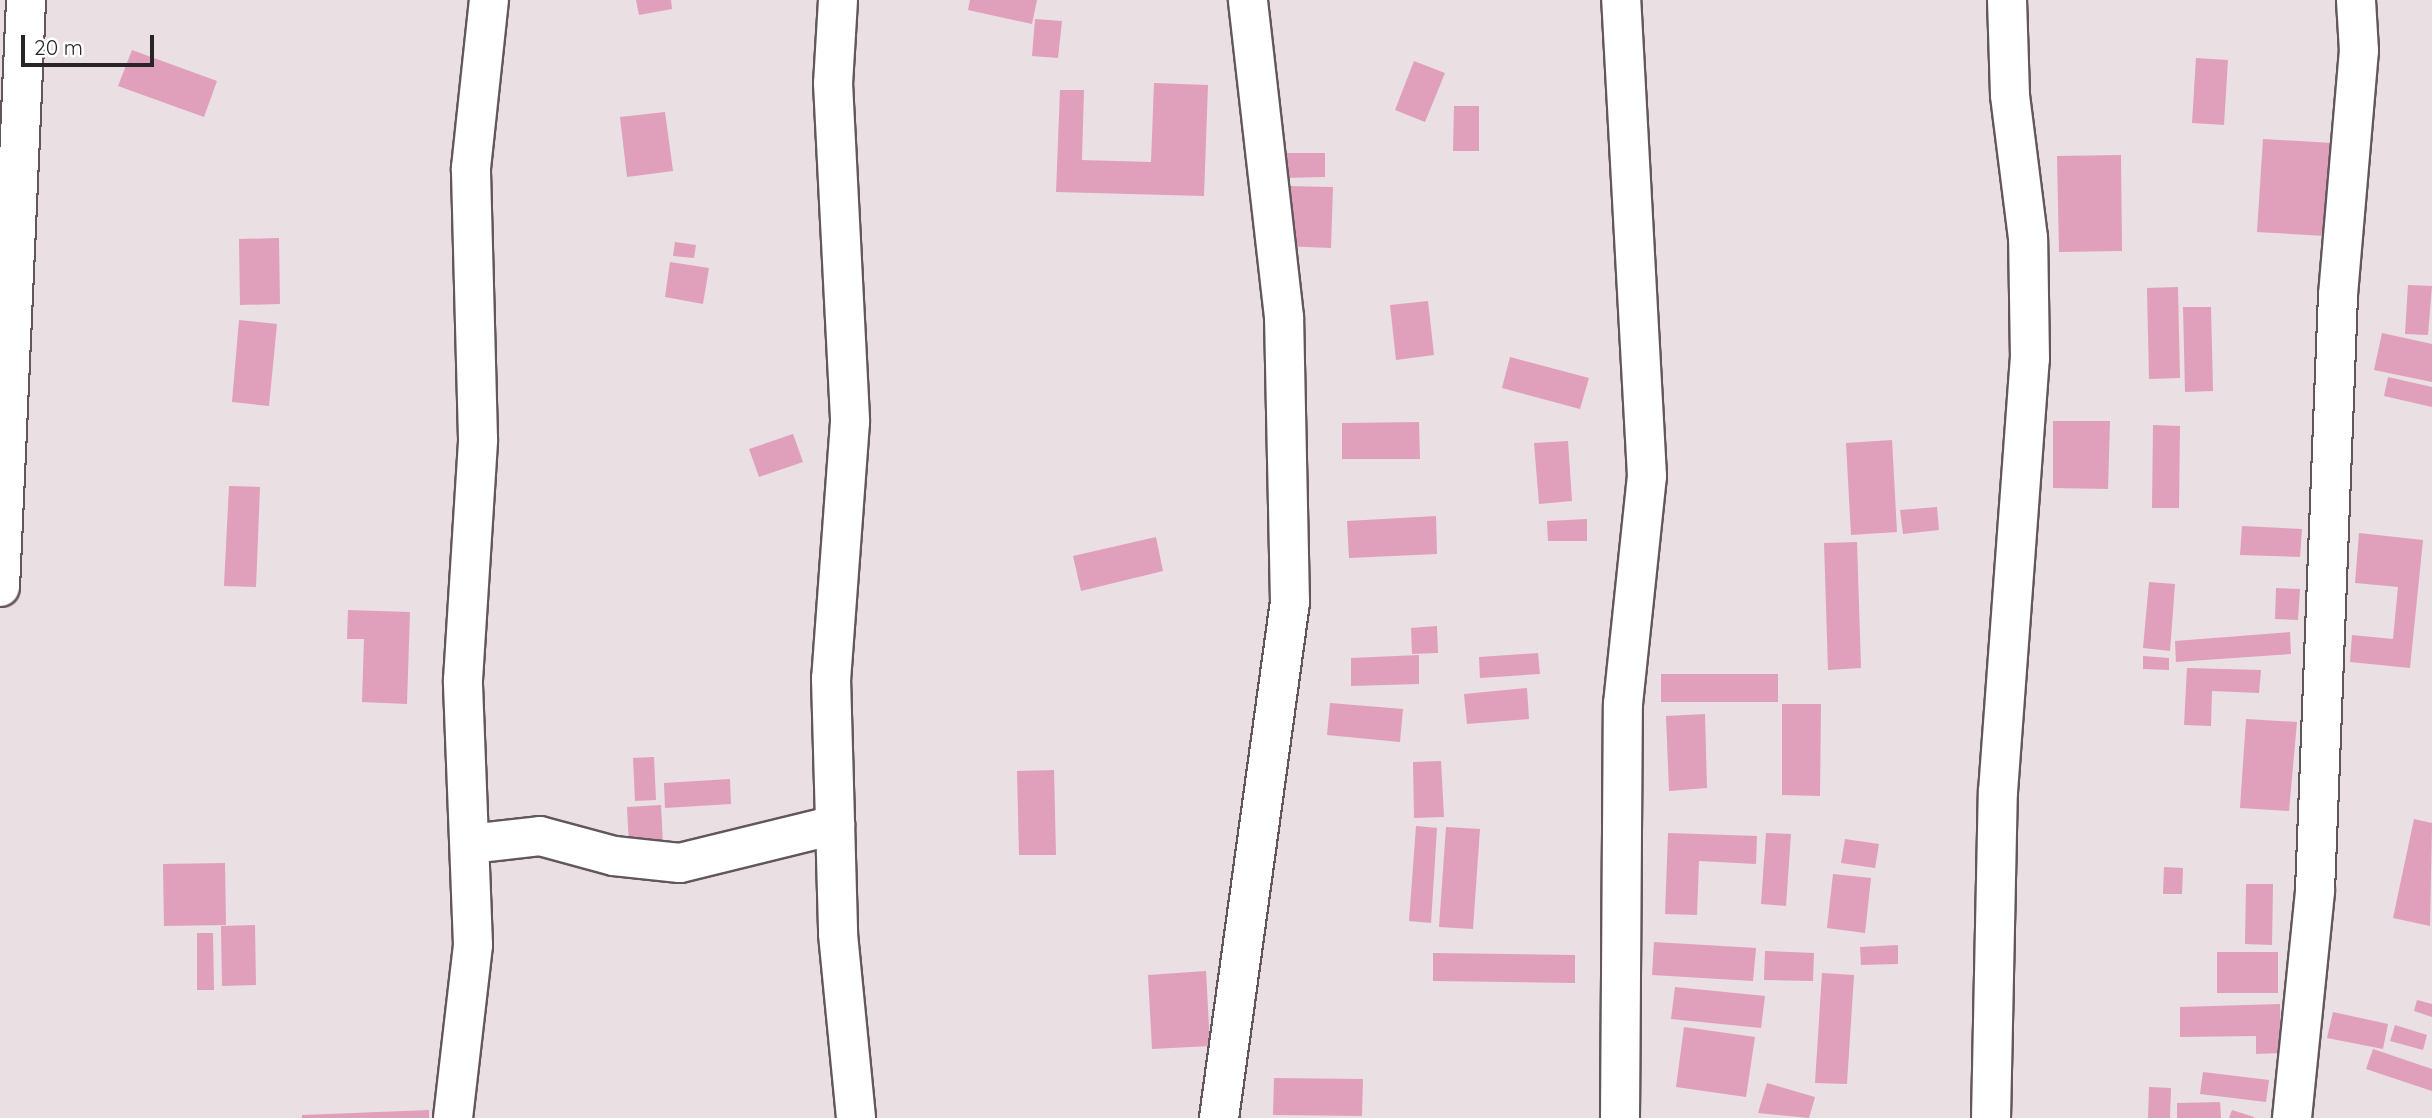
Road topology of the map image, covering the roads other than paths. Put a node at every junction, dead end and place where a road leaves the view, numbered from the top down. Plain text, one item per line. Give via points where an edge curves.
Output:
1 (26, 0) edge
2 (489, 0) edge
3 (838, 0) edge
4 (1248, 0) edge
5 (1621, 0) edge
6 (2007, 0) edge
7 (2356, 0) edge
8 (0, 587) edge
9 (835, 825) junction
10 (470, 844) junction
11 (453, 1118) edge
12 (856, 1118) edge
13 (1219, 1118) edge
14 (1620, 1118) edge
15 (1991, 1118) edge
16 (2292, 1118) edge

1 - 8 street
2 - 10 street via 471,168 478,439 463,680
3 - 9 street via 833,83 849,422 831,678
4 - 13 street via 1283,317 1290,602
5 - 14 street via 1647,476 1623,704
6 - 15 street via 2010,95 2028,238 2030,359 1998,792
7 - 16 street via 2359,51 2338,295 2315,891
9 - 10 street via 680,863 614,856 540,836
9 - 12 street
10 - 11 street via 473,944

